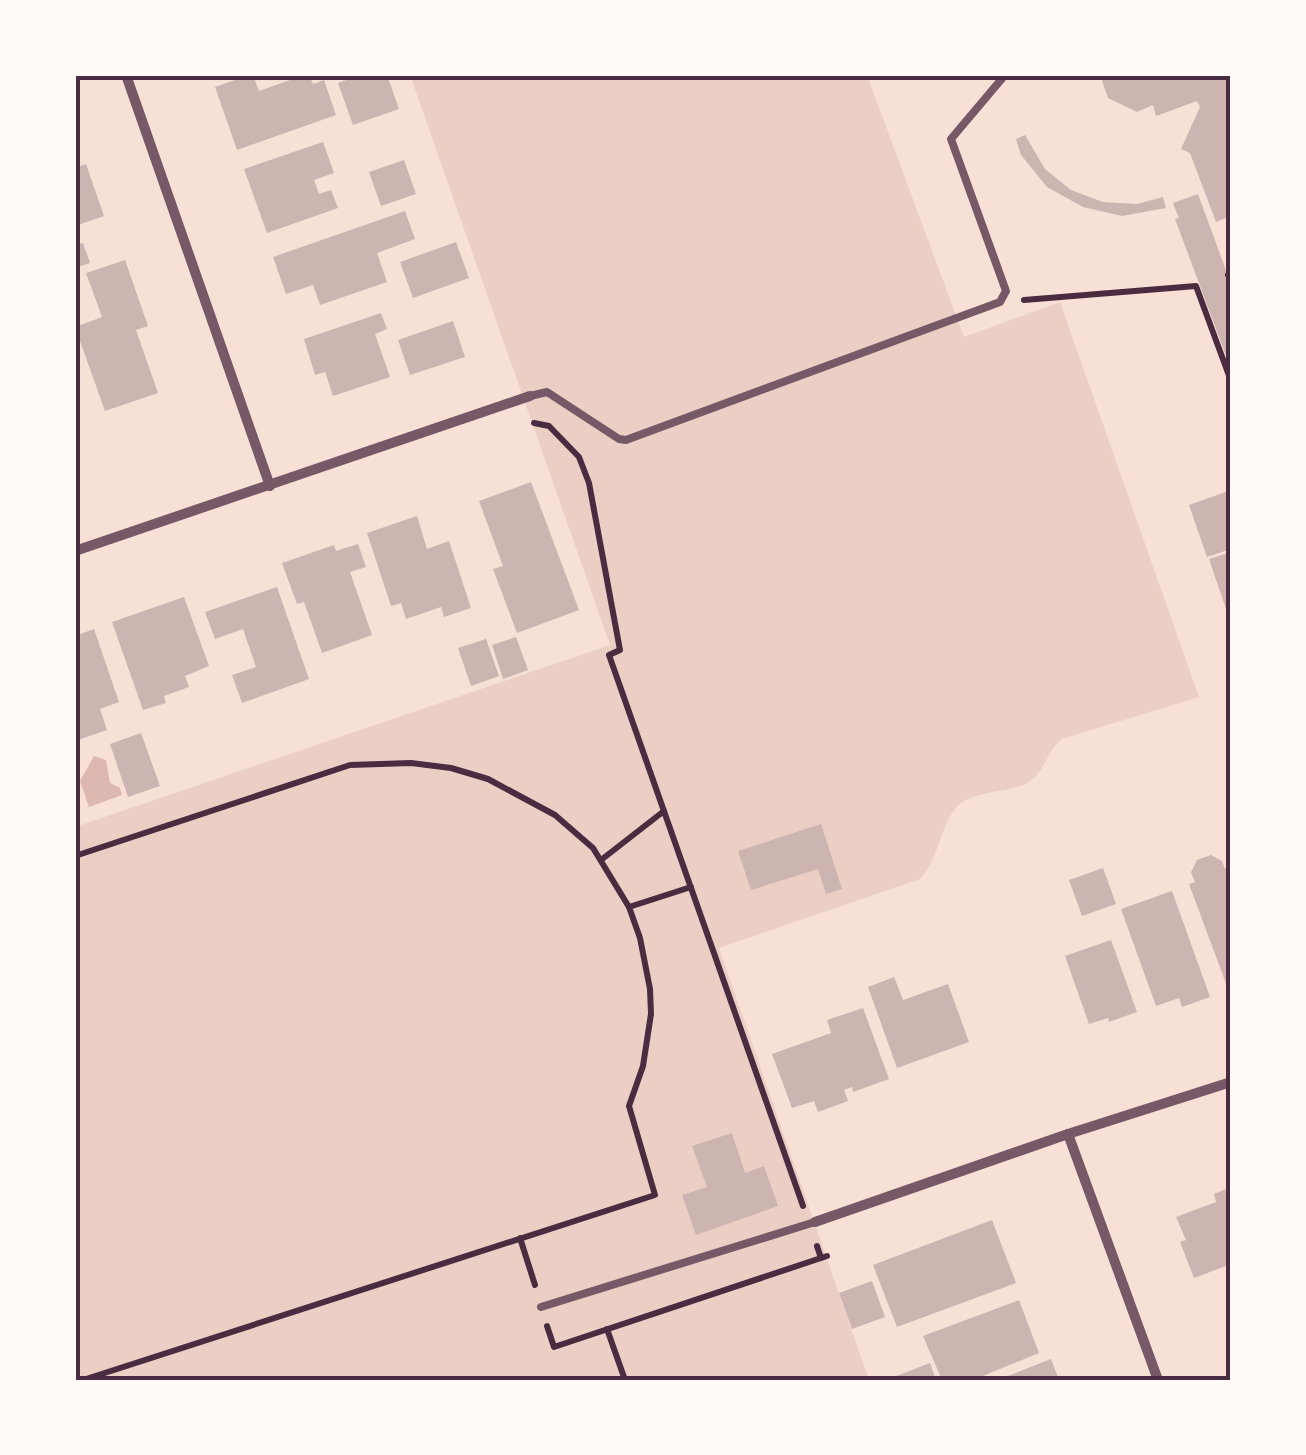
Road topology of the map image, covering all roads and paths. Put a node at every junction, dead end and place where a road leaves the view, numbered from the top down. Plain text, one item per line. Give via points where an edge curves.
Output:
1 (126, 75) edge
2 (1006, 75) edge
3 (1000, 302) junction
4 (1231, 380) edge
5 (530, 396) joint
6 (532, 422) dead end
7 (270, 486) junction
8 (75, 551) edge
9 (664, 811) junction
10 (75, 856) edge
11 (601, 860) junction
12 (691, 887) junction
13 (629, 907) junction
14 (1231, 1082) edge
15 (1068, 1134) junction
16 (812, 1223) junction
17 (826, 1256) dead end
18 (541, 1307) dead end
19 (608, 1329) dead end
20 (83, 1380) edge
21 (625, 1380) edge
22 (1158, 1380) edge

1 - 7 street
2 - 3 lane via 951,139 1006,290
3 - 4 path via 1198,286
3 - 5 lane via 626,440 547,392
5 - 7 street
6 - 9 path via 550,426 579,457 589,483 620,650 609,654
7 - 8 street
9 - 11 path
9 - 12 path
10 - 11 path via 350,765 411,763 488,779 554,816
11 - 13 path
12 - 13 path
12 - 16 path
13 - 20 path via 651,1014 630,1106 655,1194
14 - 15 street
15 - 16 street
15 - 22 street
16 - 17 path via 821,1258
16 - 18 lane
19 - 21 path

